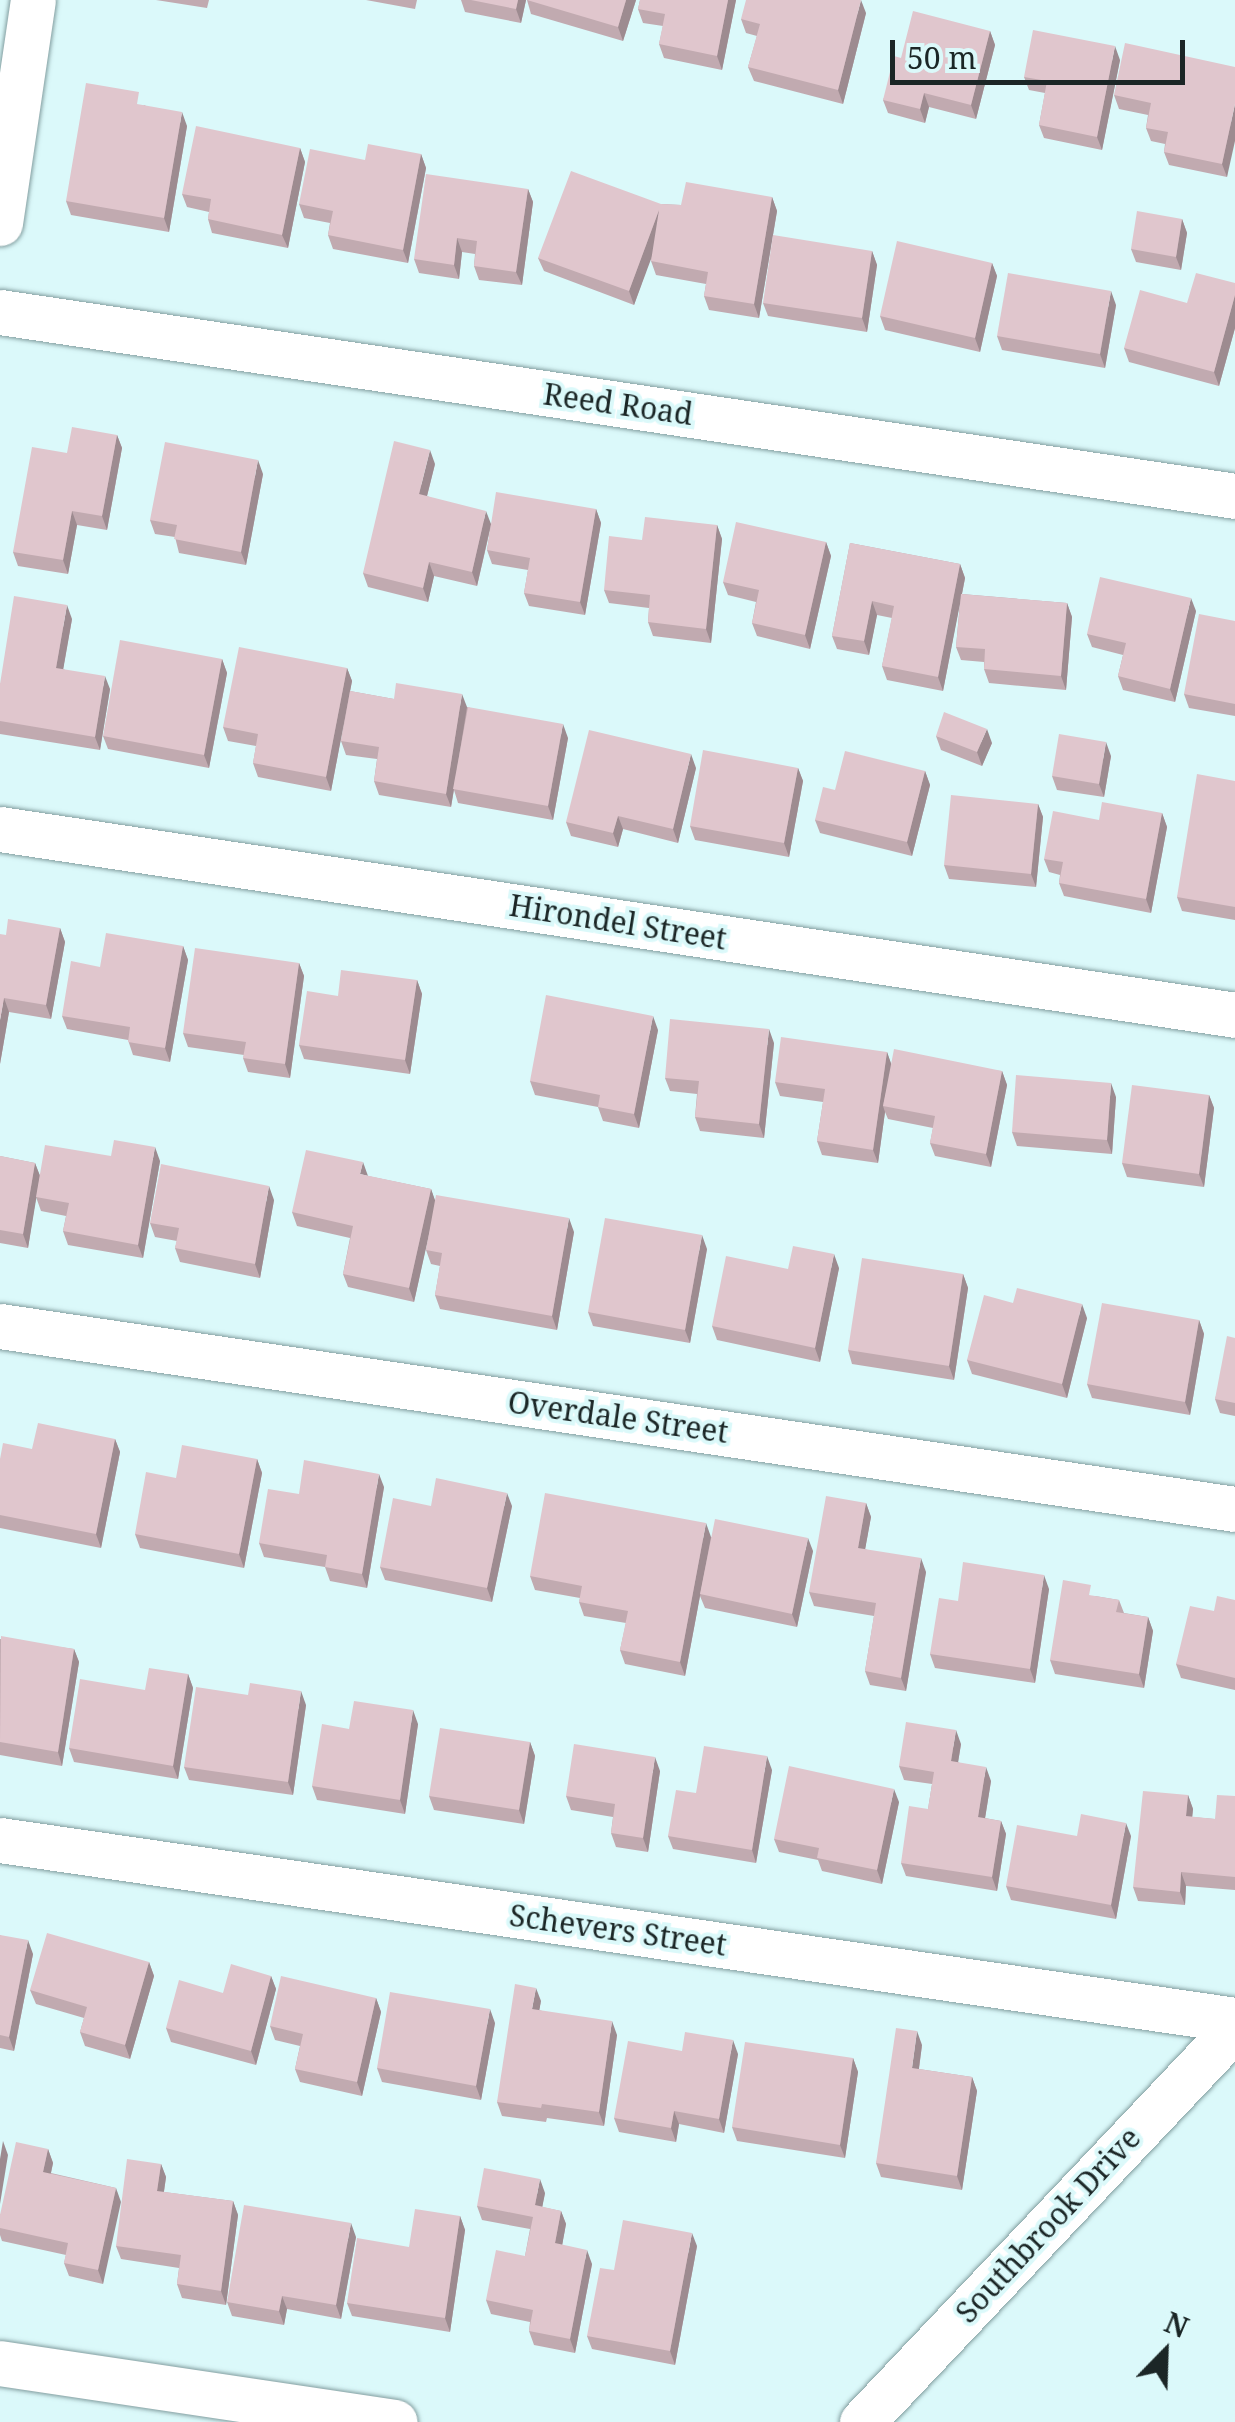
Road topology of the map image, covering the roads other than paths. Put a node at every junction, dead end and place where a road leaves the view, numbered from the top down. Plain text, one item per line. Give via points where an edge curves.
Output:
1 (33, 0) edge
2 (0, 223) edge
3 (0, 312) edge
4 (1235, 496) edge
5 (0, 828) edge
6 (1235, 1015) edge
7 (0, 1326) edge
8 (1235, 1509) edge
9 (0, 1840) edge
10 (1235, 2020) edge
11 (1235, 2028) edge
12 (0, 2362) edge
13 (395, 2422) edge
14 (862, 2422) edge

1 - 2 street
3 - 4 street, Reed Road
5 - 6 street, Hirondel Street
7 - 8 street, Overdale Street
9 - 10 street, Schevers Street
11 - 14 street, Southbrook Drive
12 - 13 street

